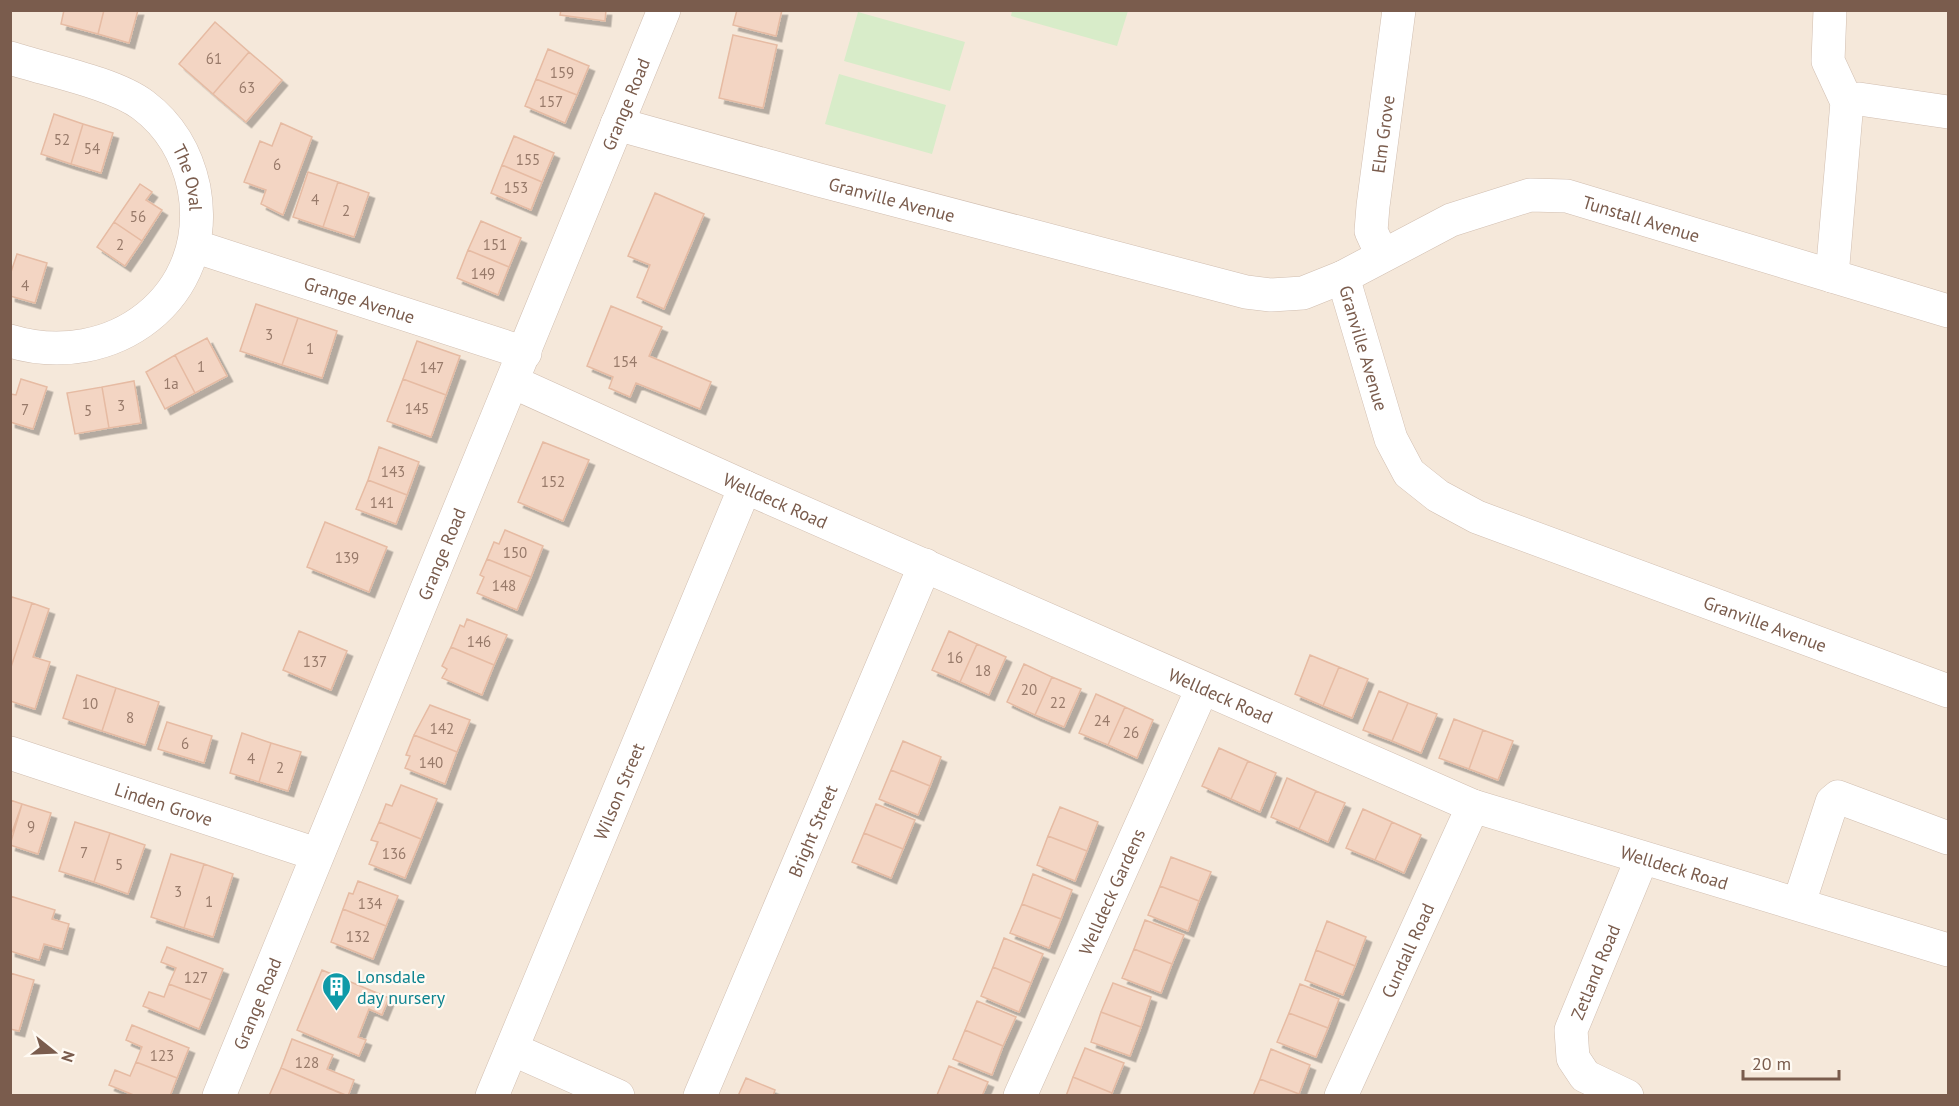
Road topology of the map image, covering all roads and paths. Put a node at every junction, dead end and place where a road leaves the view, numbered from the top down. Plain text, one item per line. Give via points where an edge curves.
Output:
1 (664, 10) edge
2 (1399, 10) edge
3 (1829, 21) edge
4 (10, 58) edge
5 (1847, 102) junction
6 (1948, 112) edge
7 (617, 124) junction
8 (194, 246) junction
9 (1382, 255) junction
10 (1832, 276) junction
11 (1343, 277) junction
12 (1948, 310) edge
13 (10, 341) edge
14 (519, 367) junction
15 (745, 487) junction
16 (925, 565) junction
17 (1202, 689) junction
18 (1948, 691) edge
19 (10, 753) edge
20 (1473, 806) junction
21 (1948, 838) edge
22 (316, 854) junction
23 (1642, 858) junction
24 (1799, 903) junction
25 (1948, 950) edge
26 (512, 1049) junction
27 (219, 1095) edge
28 (492, 1095) edge
29 (618, 1095) edge
30 (700, 1095) edge
31 (1020, 1095) edge
32 (1341, 1095) edge
33 (1627, 1095) edge

1 - 7 street, Grange Road
2 - 9 street, Elm Grove via 1371,231
3 - 5 street via 1828,61
4 - 8 street, The Oval via 124,94 156,116 176,139 189,167 197,207
5 - 6 street via 1859,99
5 - 10 street
7 - 11 street, Granville Avenue via 1246,292 1303,293
7 - 14 street, Grange Road
8 - 13 street, The Oval via 182,278 161,307 131,330 72,350
8 - 14 street, Grange Avenue
9 - 10 street, Tunstall Avenue via 1451,219 1530,195 1567,196
9 - 11 street, Tunstall Avenue
10 - 12 street, Tunstall Avenue
11 - 18 street, Granville Avenue via 1391,439 1410,473 1438,496 1477,517
14 - 15 street, Welldeck Road
14 - 22 street, Grange Road
15 - 16 street, Welldeck Road
15 - 26 street, Wilson Street
16 - 17 street, Welldeck Road
16 - 30 street, Bright Street
17 - 20 street, Welldeck Road
17 - 31 street, Welldeck Gardens
19 - 22 street, Linden Grove
20 - 23 street, Welldeck Road
20 - 32 street, Cundall Road
21 - 24 street via 1838,797 1832,802
22 - 27 street, Grange Road
23 - 24 street, Welldeck Road
23 - 33 street, Zetland Road via 1571,1030 1573,1058 1585,1076
24 - 25 street, Welldeck Road
26 - 28 street, Wilson Street
26 - 29 street

